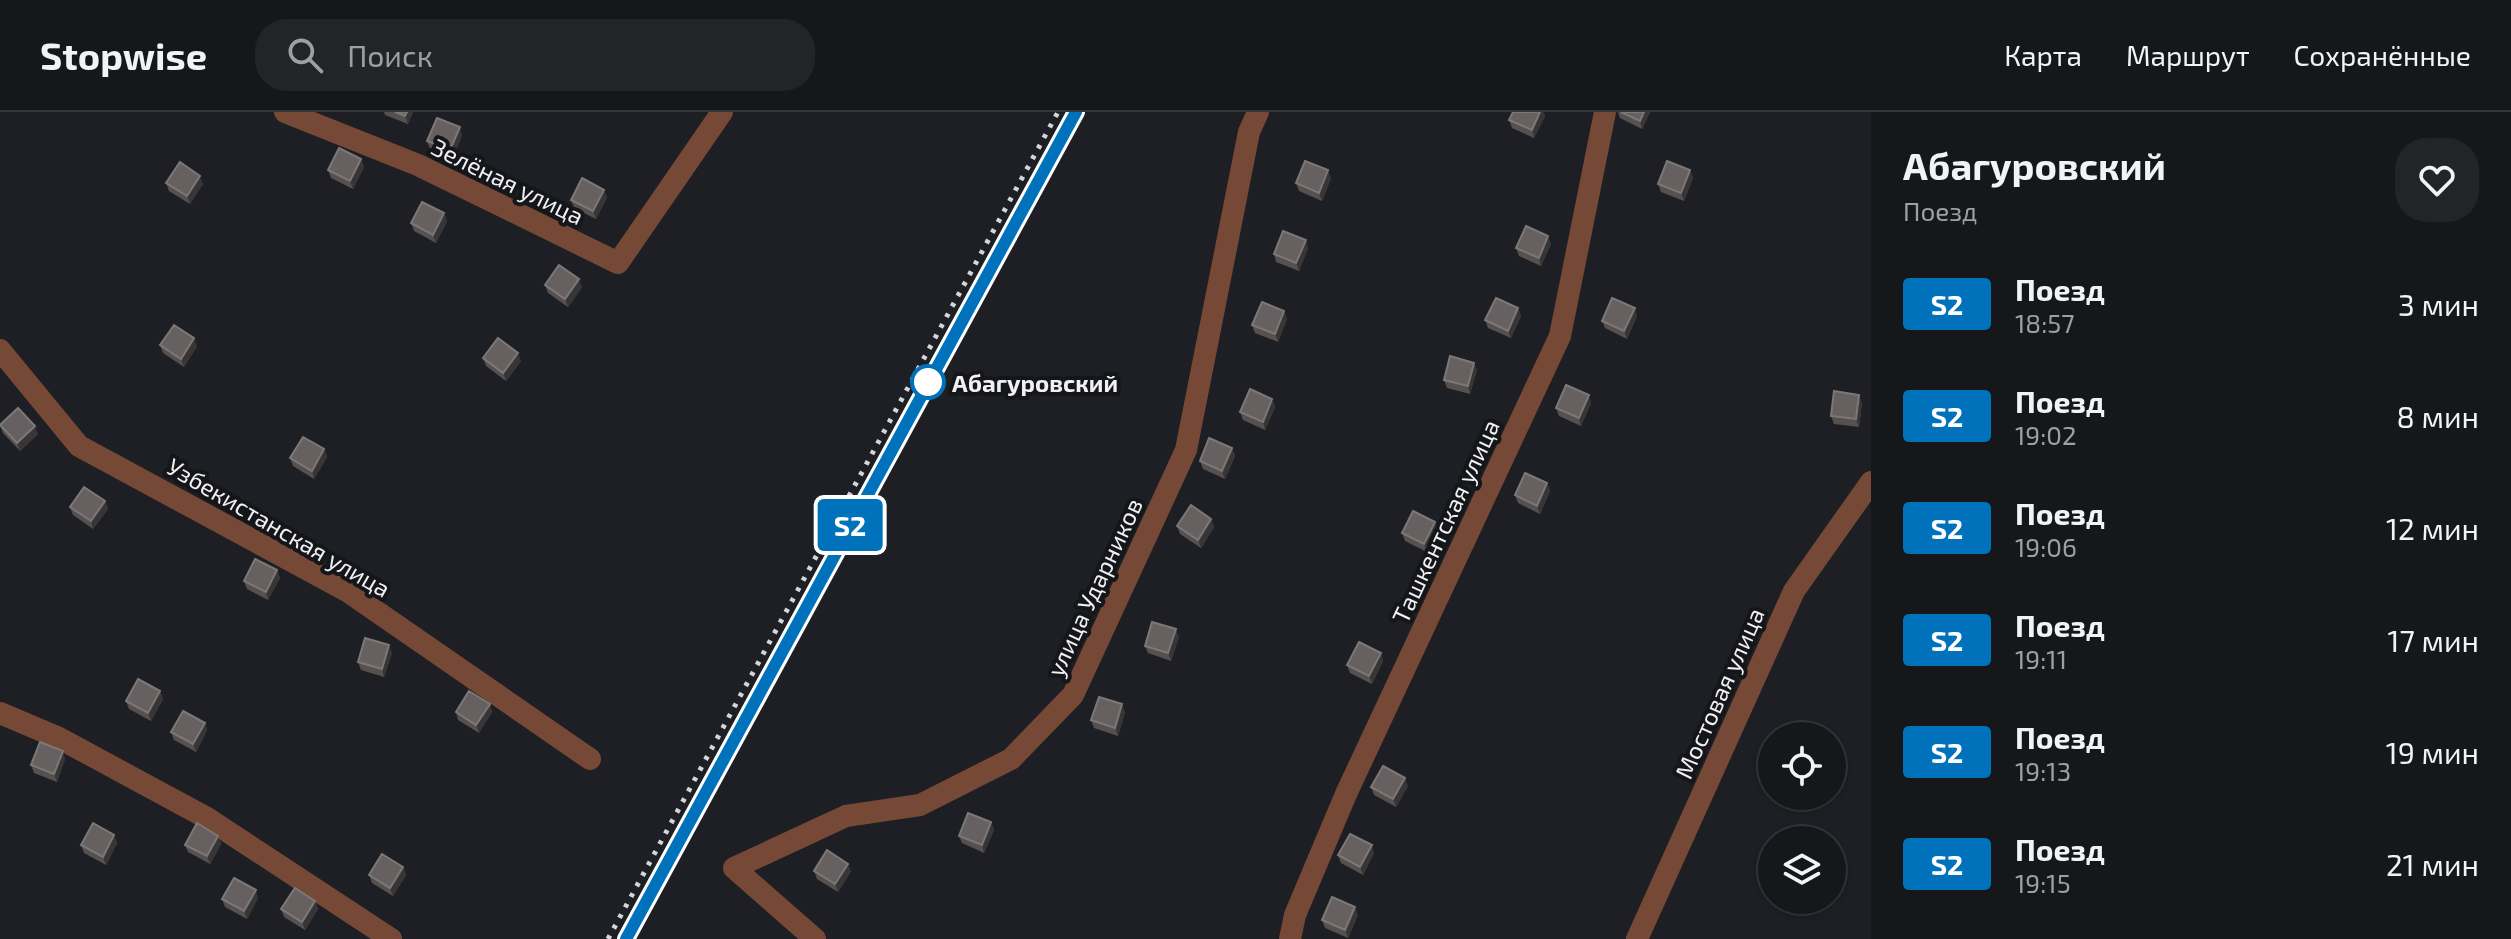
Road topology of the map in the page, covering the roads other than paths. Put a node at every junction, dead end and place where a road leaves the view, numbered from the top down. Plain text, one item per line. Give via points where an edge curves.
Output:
1 (285, 112) edge
2 (722, 112) edge
3 (1258, 112) edge
4 (1605, 112) edge
5 (0, 350) edge
6 (1871, 482) edge
7 (3, 720) edge
8 (590, 759) dead end
9 (391, 939) edge
10 (815, 939) edge
11 (1290, 939) edge
12 (1637, 939) edge

1 - 2 street, Зелёная улица via 418,165 618,263
3 - 10 street, улица Ударников via 1249,132 1186,450 1073,695 1011,759 920,805 846,816 734,868
4 - 11 street, Ташкентская улица via 1560,336 1346,794
5 - 8 street, Узбекистанская улица via 79,446 347,591
6 - 12 street, Мостовая улица via 1794,591
7 - 9 street via 59,738 207,818

